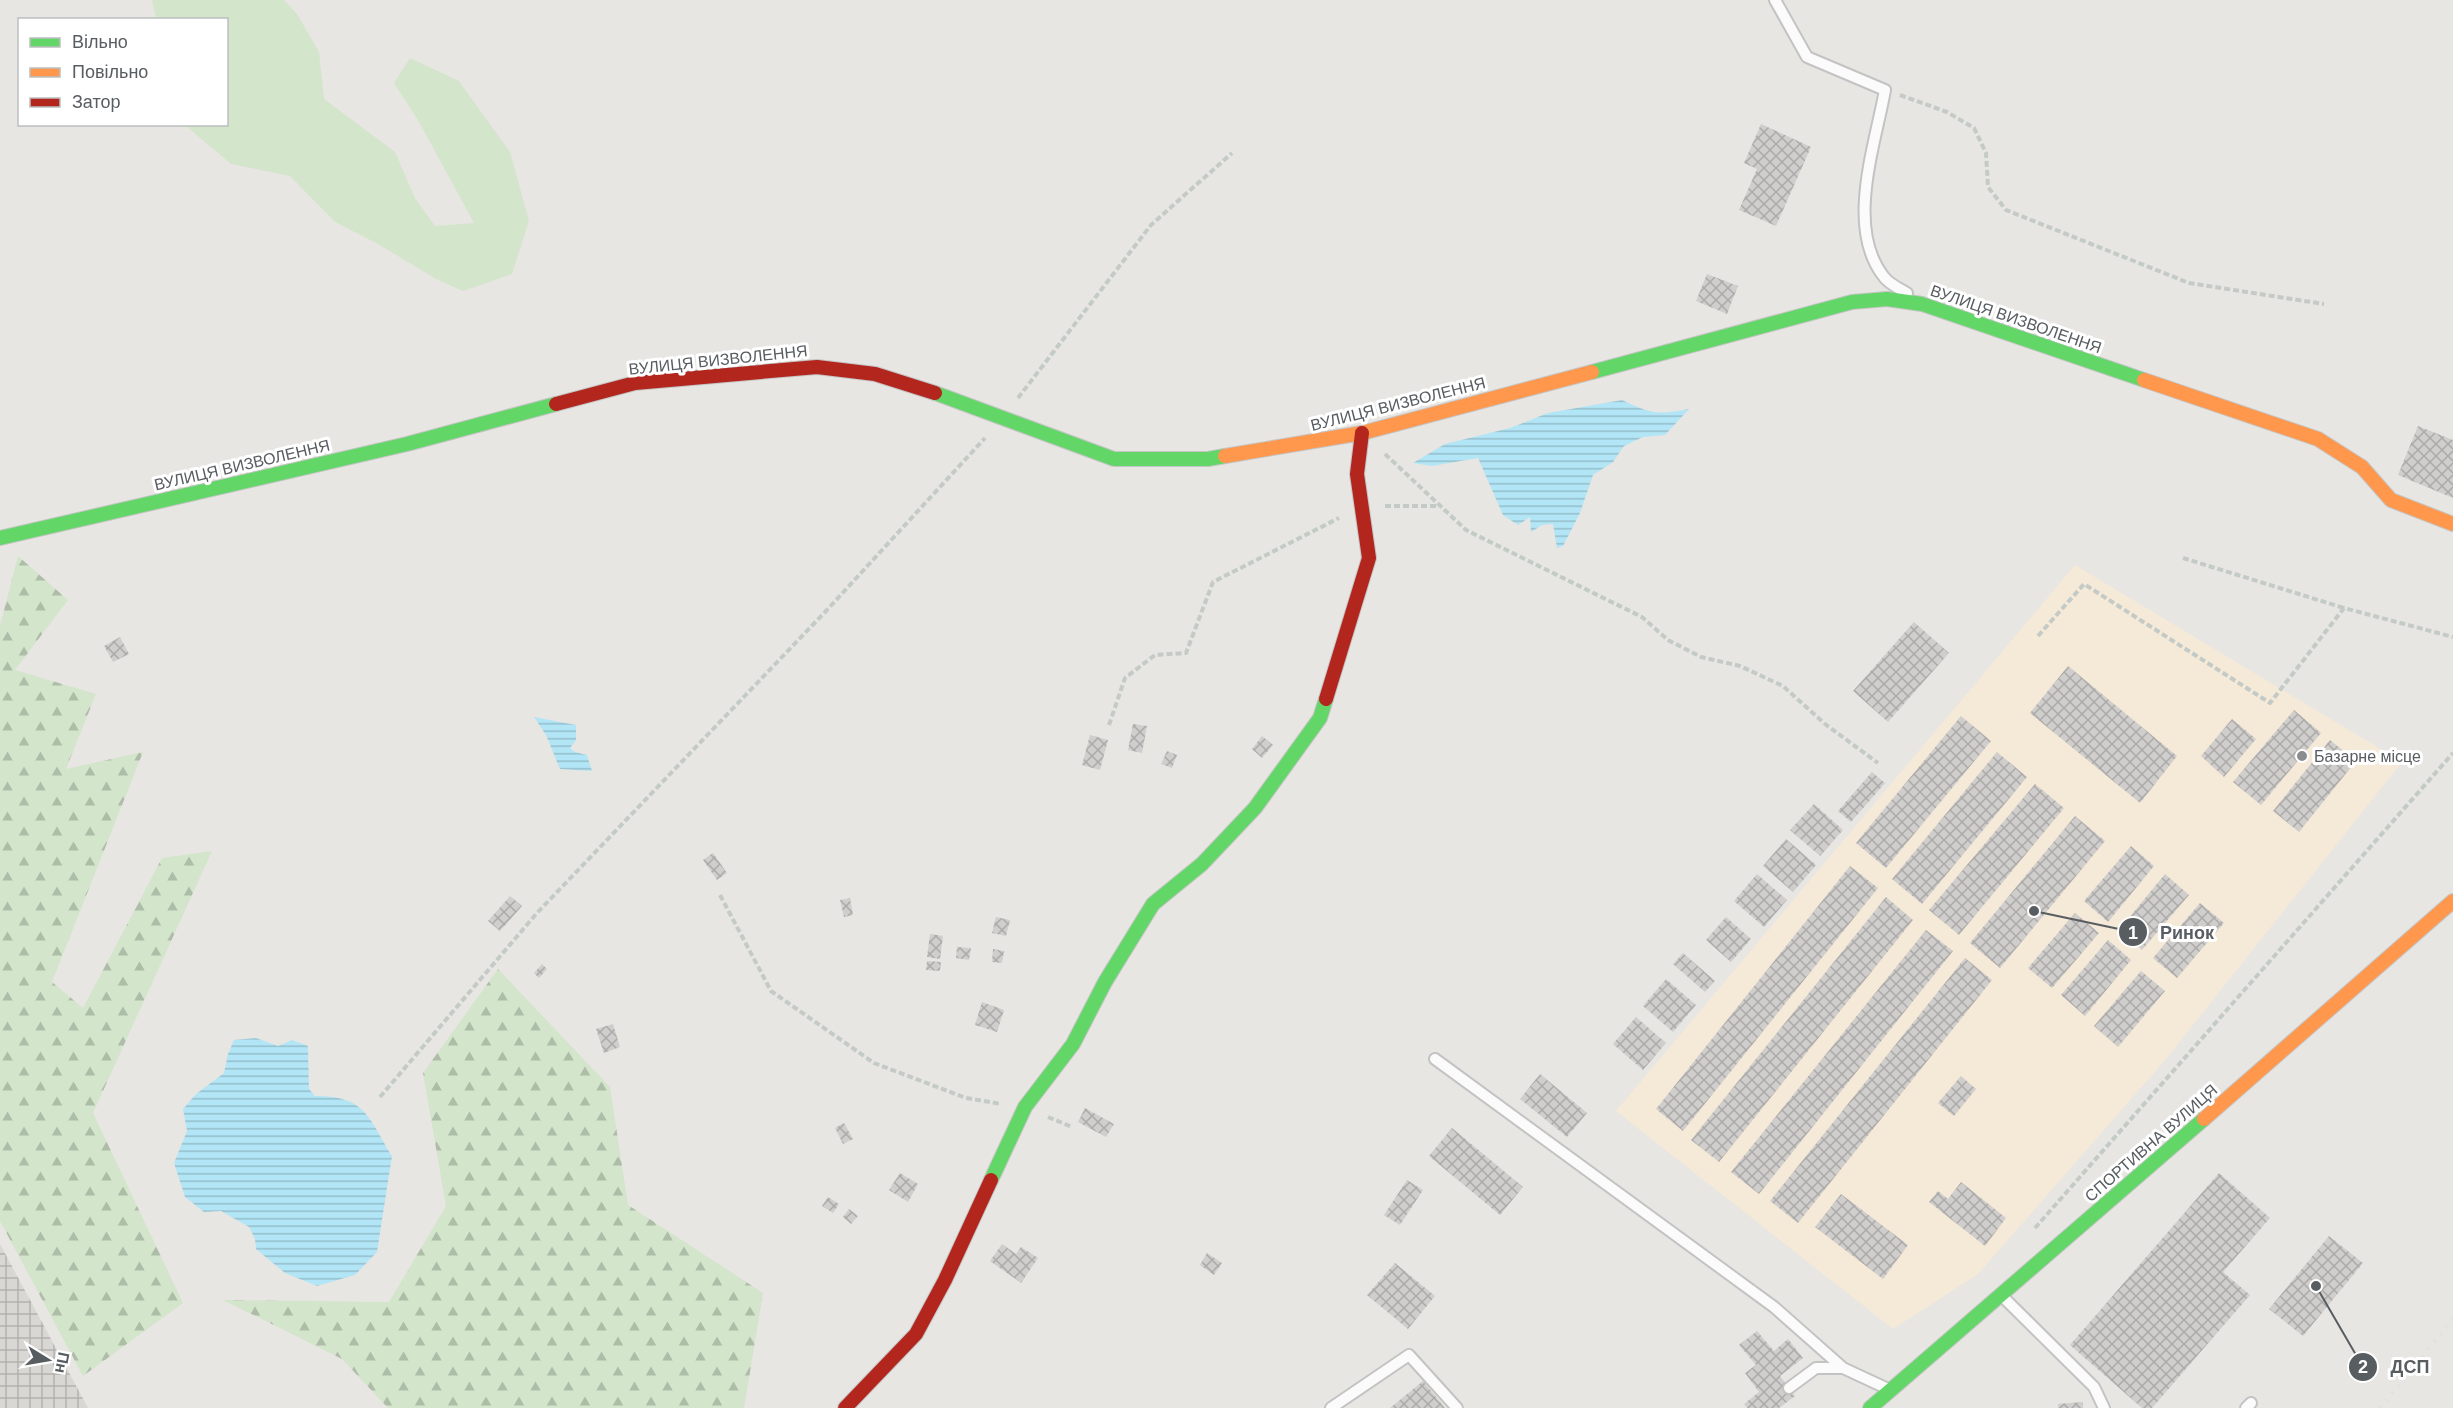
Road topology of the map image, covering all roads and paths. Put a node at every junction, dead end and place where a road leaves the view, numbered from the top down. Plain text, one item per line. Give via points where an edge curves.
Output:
1 (1775, 0) edge
2 (1885, 90) junction
3 (1232, 153) dead end
4 (1922, 304) junction
5 (2324, 304) dead end
6 (1004, 418) junction
7 (1362, 433) junction
8 (1438, 506) junction
9 (1361, 507) junction
10 (2453, 524) edge
11 (0, 538) edge
12 (2183, 558) dead end
13 (2344, 608) junction
14 (2038, 636) dead end
15 (2453, 637) edge
16 (1109, 725) dead end
17 (2453, 753) edge
18 (1878, 763) dead end
19 (720, 895) dead end
20 (2453, 901) edge
21 (1436, 1059) dead end
22 (380, 1097) dead end
23 (1025, 1107) junction
24 (1072, 1127) dead end
25 (2034, 1229) dead end
26 (2002, 1296) junction
27 (1844, 1368) junction
28 (1789, 1388) dead end
29 (1891, 1390) junction
30 (845, 1408) edge
31 (1331, 1408) edge
32 (1456, 1408) edge
33 (1870, 1408) edge
34 (2104, 1408) edge

1 - 2 lane via 1807,57
2 - 4 lane via 1864,205 1866,242 1885,278
2 - 5 path via 1947,112 1974,128 1986,153 1989,186 2006,210 2189,283
3 - 6 path via 1150,225
4 - 7 street, ВУЛИЦЯ ВИЗВОЛЕННЯ via 1887,299 1852,302
4 - 10 street, ВУЛИЦЯ ВИЗВОЛЕННЯ via 2318,439 2362,467 2391,500
6 - 7 street, ВУЛИЦЯ ВИЗВОЛЕННЯ via 1114,459 1208,459
6 - 11 street, ВУЛИЦЯ ВИЗВОЛЕННЯ via 875,374 817,367 635,383 407,444
6 - 22 path via 537,913
7 - 8 path
7 - 9 street via 1357,474
8 - 9 path
8 - 18 path via 1467,530 1642,617 1685,649 1740,666 1783,686 1825,724
9 - 16 path via 1213,582 1186,653 1155,655 1125,678
9 - 23 street via 1369,558 1320,718 1255,808 1202,864 1153,904 1073,1044
12 - 13 path
13 - 14 path via 2270,703 2084,584
13 - 15 path
17 - 25 path
19 - 23 path via 771,991 874,1063 966,1098
20 - 26 street, СПОРТИВНА ВУЛИЦЯ
21 - 27 lane via 1774,1307
23 - 24 path
23 - 30 street via 916,1334
26 - 29 street, СПОРТИВНА ВУЛИЦЯ
26 - 34 lane via 2094,1387
27 - 28 lane via 1816,1368
27 - 29 lane
29 - 33 street, СПОРТИВНА ВУЛИЦЯ
31 - 32 lane via 1409,1355

